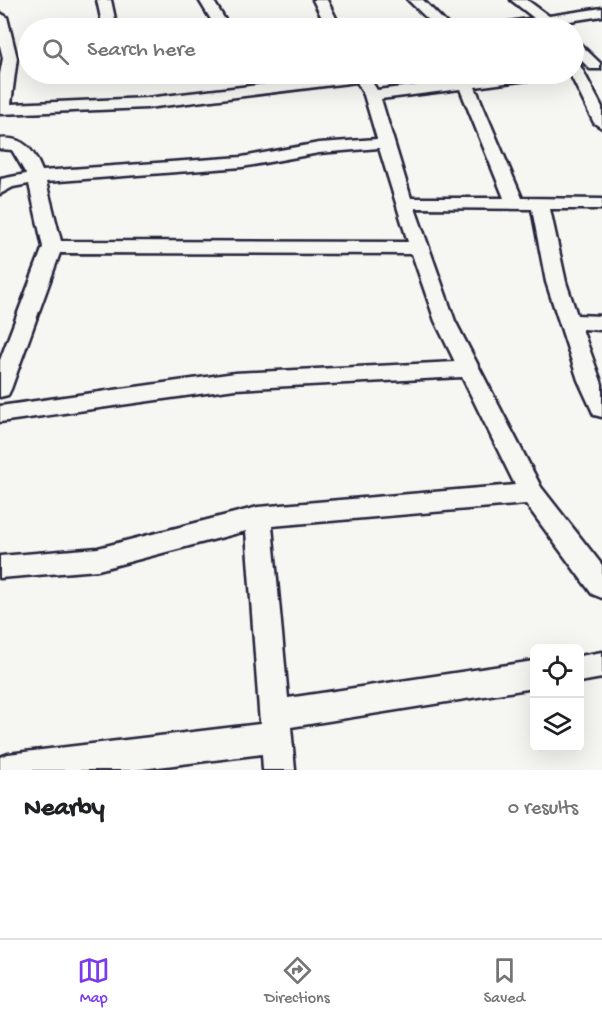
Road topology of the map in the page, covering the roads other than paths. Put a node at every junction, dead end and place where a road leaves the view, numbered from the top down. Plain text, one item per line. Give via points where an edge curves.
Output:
1 (104, 0) edge
2 (207, 0) edge
3 (320, 0) edge
4 (416, 0) edge
5 (518, 0) edge
6 (1, 12) edge
7 (602, 12) edge
8 (108, 18) edge
9 (217, 18) edge
10 (329, 18) edge
11 (434, 18) edge
12 (542, 18) edge
13 (578, 18) edge
14 (584, 54) edge
15 (5, 58) edge
16 (599, 66) edge
17 (584, 68) edge
18 (345, 84) edge
19 (366, 84) edge
20 (466, 84) edge
21 (582, 84) edge
22 (1, 109) edge
23 (602, 123) edge
24 (385, 143) junction
25 (0, 144) edge
26 (38, 177) junction
27 (0, 189) edge
28 (404, 203) junction
29 (515, 203) junction
30 (540, 204) junction
31 (602, 204) edge
32 (53, 247) junction
33 (420, 248) junction
34 (570, 321) junction
35 (602, 323) edge
36 (10, 331) edge
37 (468, 369) junction
38 (0, 389) edge
39 (602, 409) edge
40 (0, 414) edge
41 (532, 494) junction
42 (258, 517) junction
43 (0, 567) edge
44 (602, 586) edge
45 (602, 665) edge
46 (584, 668) edge
47 (530, 676) edge
48 (276, 726) junction
49 (8, 770) edge
50 (279, 770) edge

1 - 8 street
2 - 9 street
3 - 10 street
4 - 11 street
5 - 12 street
6 - 15 street
7 - 13 street
14 - 16 street
15 - 22 street
16 - 17 street
18 - 22 street via 147,104
19 - 24 street
20 - 29 street
21 - 23 street
24 - 26 street via 319,148 242,162
24 - 28 street
25 - 26 street via 19,147
26 - 27 street via 7,183
26 - 32 street
28 - 29 street
28 - 33 street
29 - 30 street
30 - 31 street
30 - 34 street via 556,282
32 - 33 street
32 - 36 street
33 - 37 street via 445,321
34 - 35 street
34 - 39 street
36 - 38 street
37 - 40 street via 235,381
37 - 41 street
41 - 42 street
41 - 44 street
42 - 43 street via 98,559
42 - 48 street
45 - 46 street
47 - 48 street
48 - 49 street
48 - 50 street

